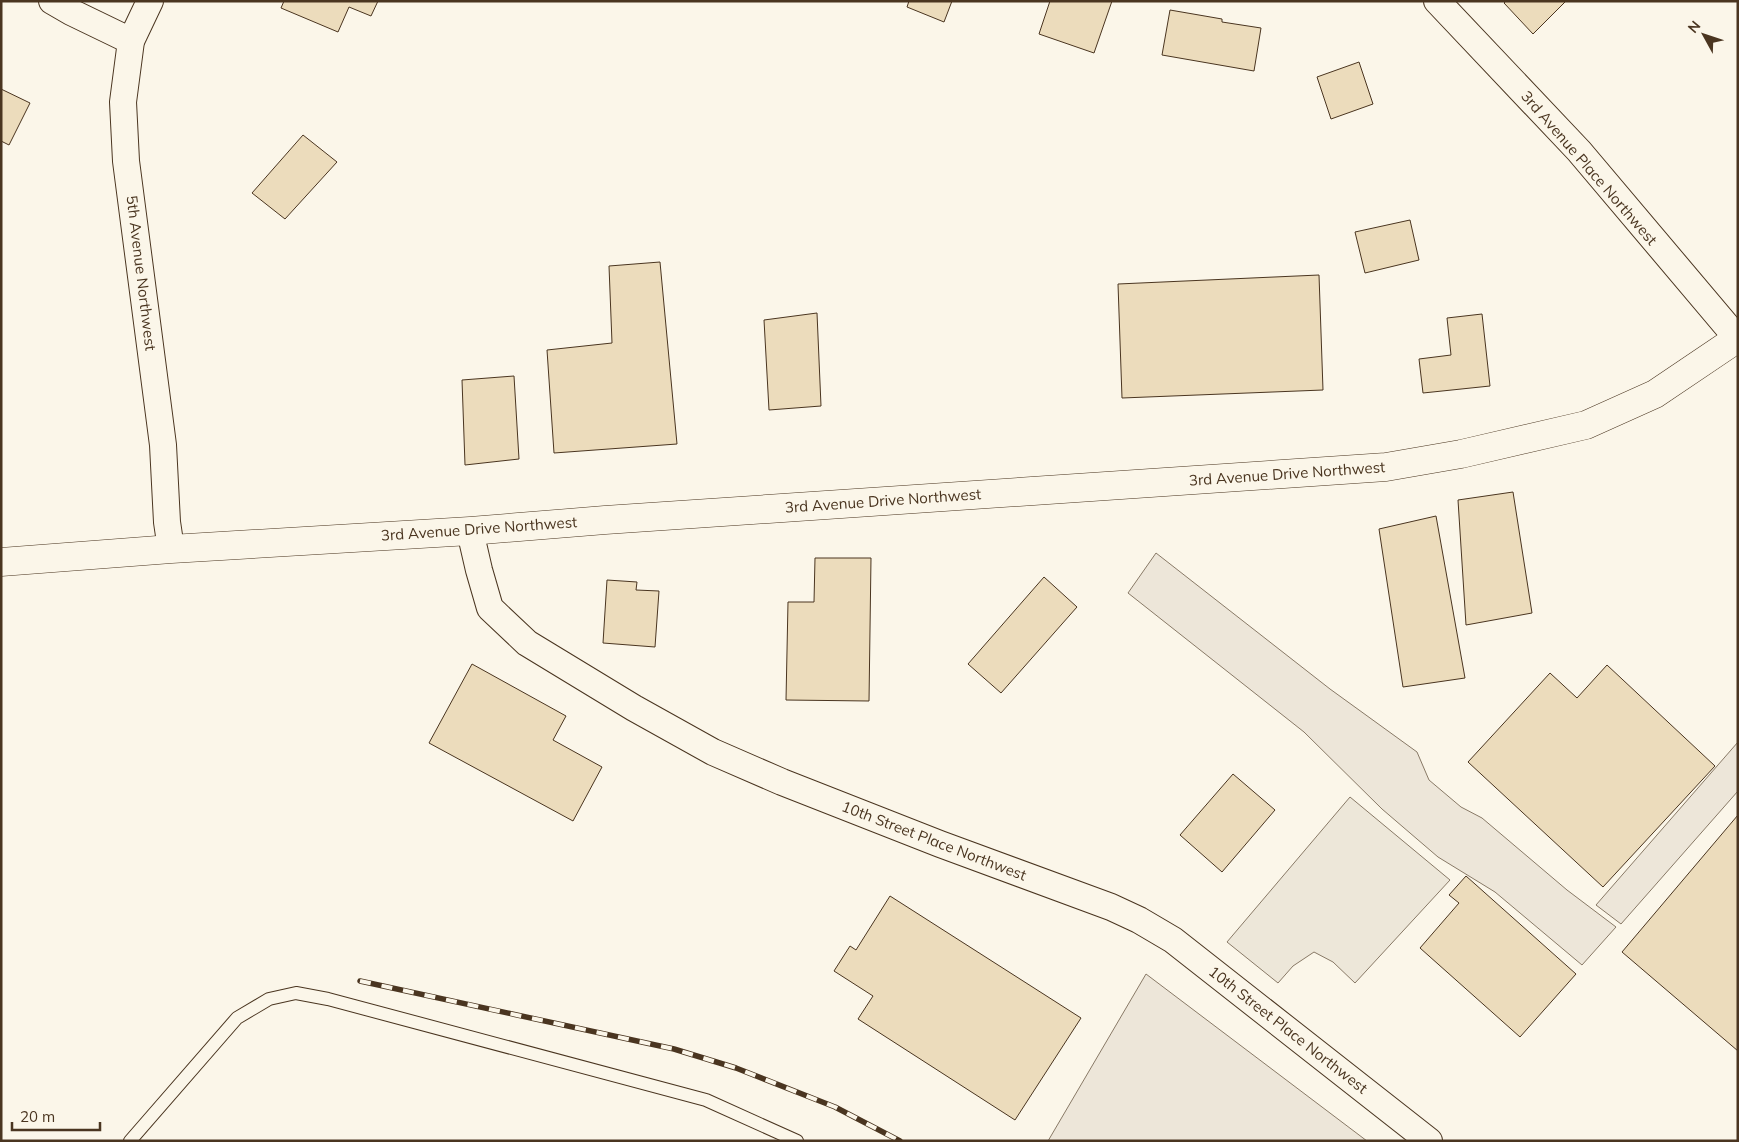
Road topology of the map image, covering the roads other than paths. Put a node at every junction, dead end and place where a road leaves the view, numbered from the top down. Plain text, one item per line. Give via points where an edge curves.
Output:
1 (52, 1) edge
2 (150, 1) edge
3 (1437, 1) edge
4 (131, 41) junction
5 (1738, 338) edge
6 (470, 531) junction
7 (171, 548) junction
8 (1, 562) edge
9 (130, 1141) edge
10 (797, 1141) edge
11 (1429, 1141) edge

1 - 4 street
2 - 4 street, 5th Avenue Northwest
3 - 5 street, 3rd Avenue Place Northwest via 1579,151
4 - 7 street, 5th Avenue Northwest via 123,102 126,161 163,445
5 - 6 main road, 3rd Avenue Drive Northwest via 1655,394 1586,425 1461,454 1386,467
6 - 7 main road, 3rd Avenue Drive Northwest
6 - 11 street, 10th Street Place Northwest via 490,608 527,643 713,752 782,782 1139,920 1173,940
7 - 8 main road, 3rd Avenue Drive Northwest
9 - 10 lane via 237,1018 269,999 296,993 706,1100

